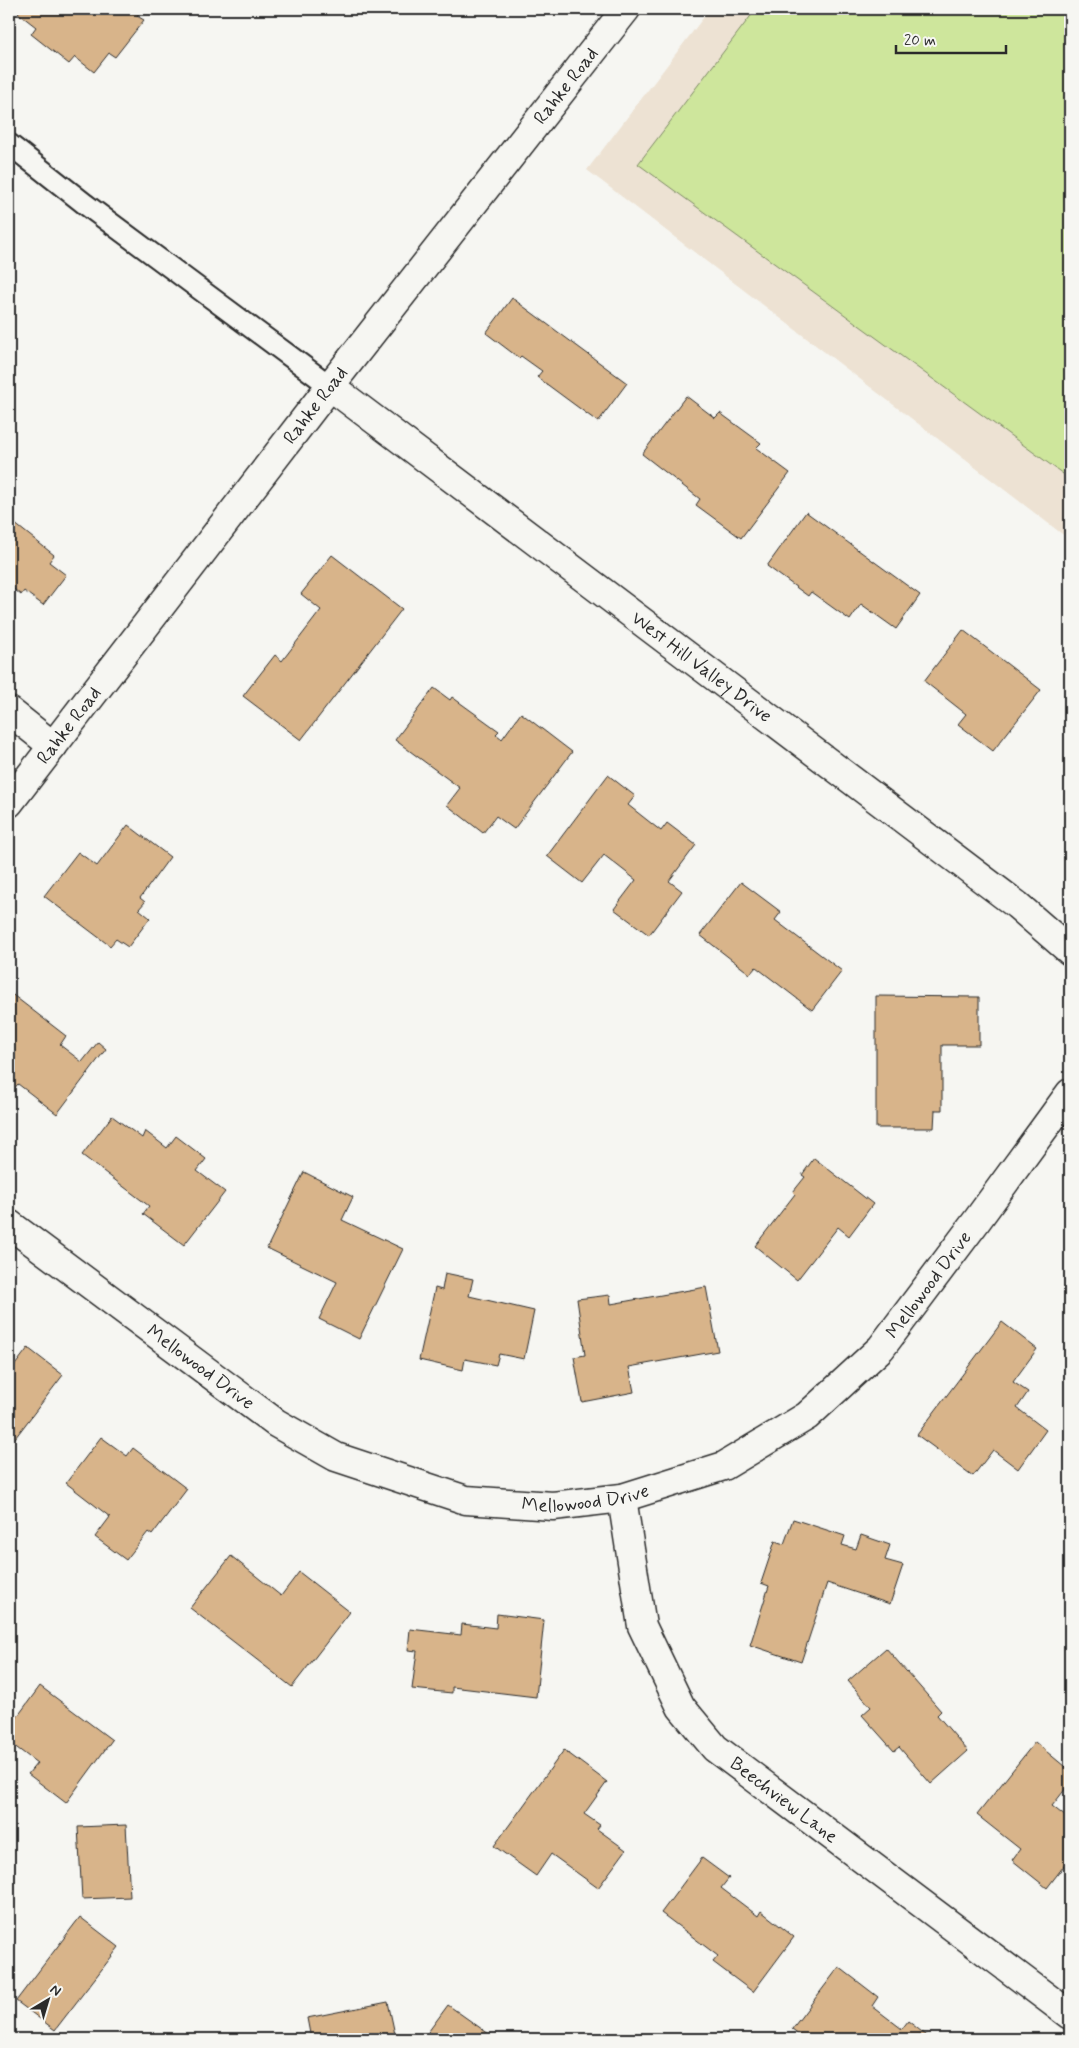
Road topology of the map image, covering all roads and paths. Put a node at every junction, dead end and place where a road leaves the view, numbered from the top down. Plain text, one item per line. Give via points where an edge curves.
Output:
1 (626, 9) edge
2 (9, 144) edge
3 (330, 386) junction
4 (9, 711) edge
5 (53, 746) junction
6 (9, 803) edge
7 (1070, 952) edge
8 (1070, 1093) edge
9 (9, 1224) edge
10 (622, 1498) junction
11 (1070, 2015) edge

1 - 3 street, Rahke Road
2 - 3 lane
3 - 5 street, Rahke Road
3 - 7 street, West Hill Valley Drive via 1017,905
4 - 5 street
5 - 6 street, Rahke Road
8 - 10 street, Mellowood Drive via 881,1348 807,1416 724,1466
9 - 10 street, Mellowood Drive via 276,1423 336,1457 466,1500 552,1506
10 - 11 street, Beechview Lane via 642,1626 681,1707 715,1748

